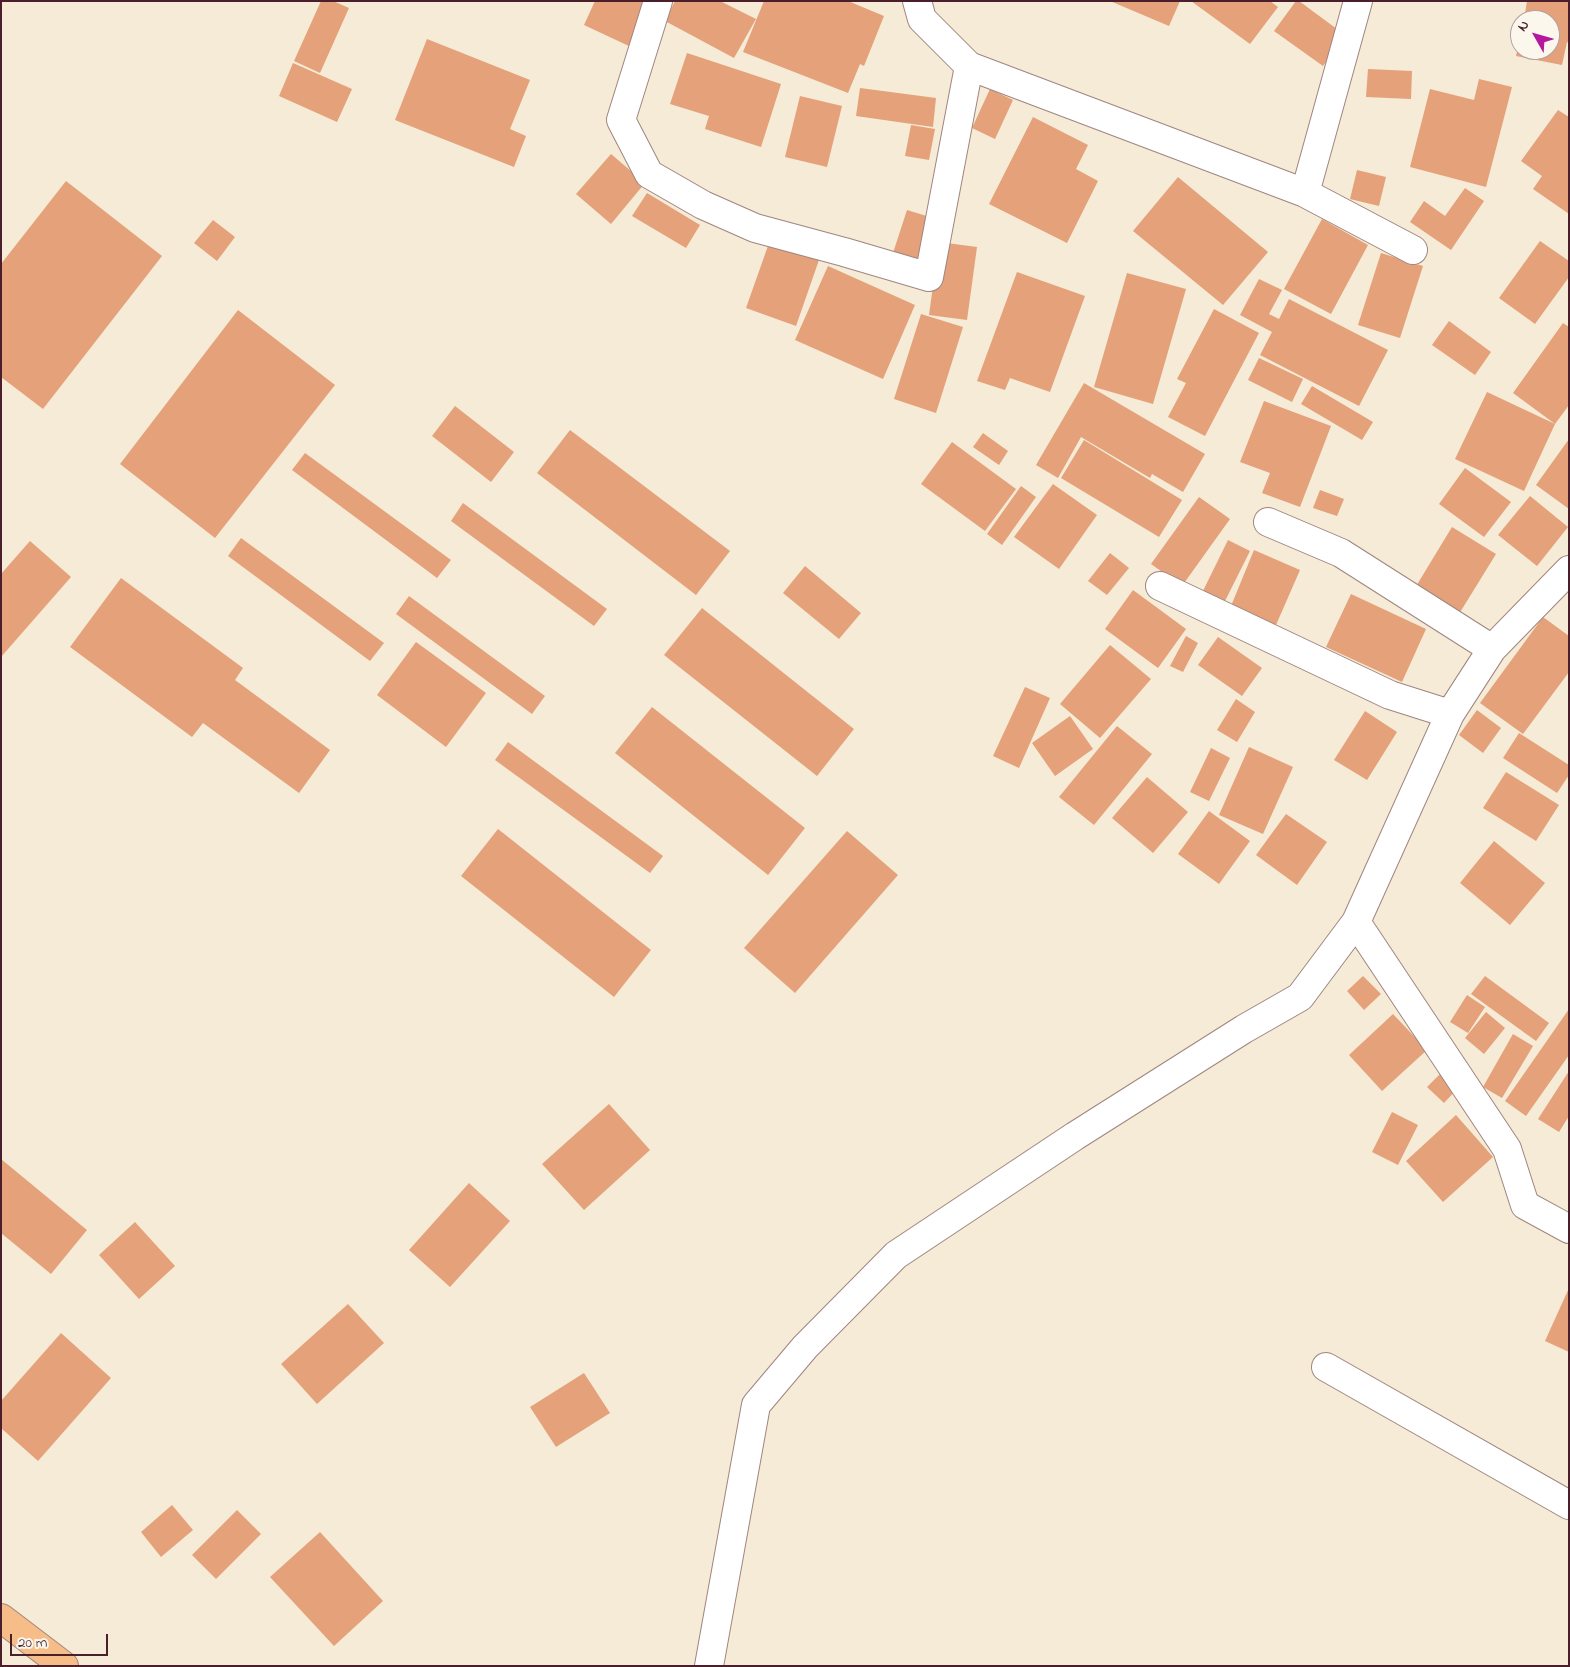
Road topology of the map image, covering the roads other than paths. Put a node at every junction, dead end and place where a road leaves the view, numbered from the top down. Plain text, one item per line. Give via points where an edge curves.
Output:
1 (658, 1) edge
2 (917, 1) edge
3 (1358, 1) edge
4 (969, 66) junction
5 (1305, 193) junction
6 (1413, 250) dead end
7 (1268, 522) dead end
8 (1569, 570) edge
9 (1160, 586) dead end
10 (1492, 650) junction
11 (1450, 714) junction
12 (1356, 922) junction
13 (1569, 1229) edge
14 (1326, 1367) dead end
15 (1569, 1505) edge
16 (1, 1618) edge
17 (64, 1666) edge
18 (709, 1666) edge

1 - 4 street via 621,120 649,174 703,206 756,228 929,277
2 - 4 street via 922,20
3 - 5 street
4 - 5 street
5 - 6 street
7 - 10 street via 1341,553
8 - 10 street
9 - 11 street via 1390,695
10 - 11 street
11 - 12 street
12 - 13 street via 1507,1149 1525,1205
12 - 18 street via 1300,997 1083,1131 896,1256 805,1347 756,1405
14 - 15 street
16 - 17 highway

